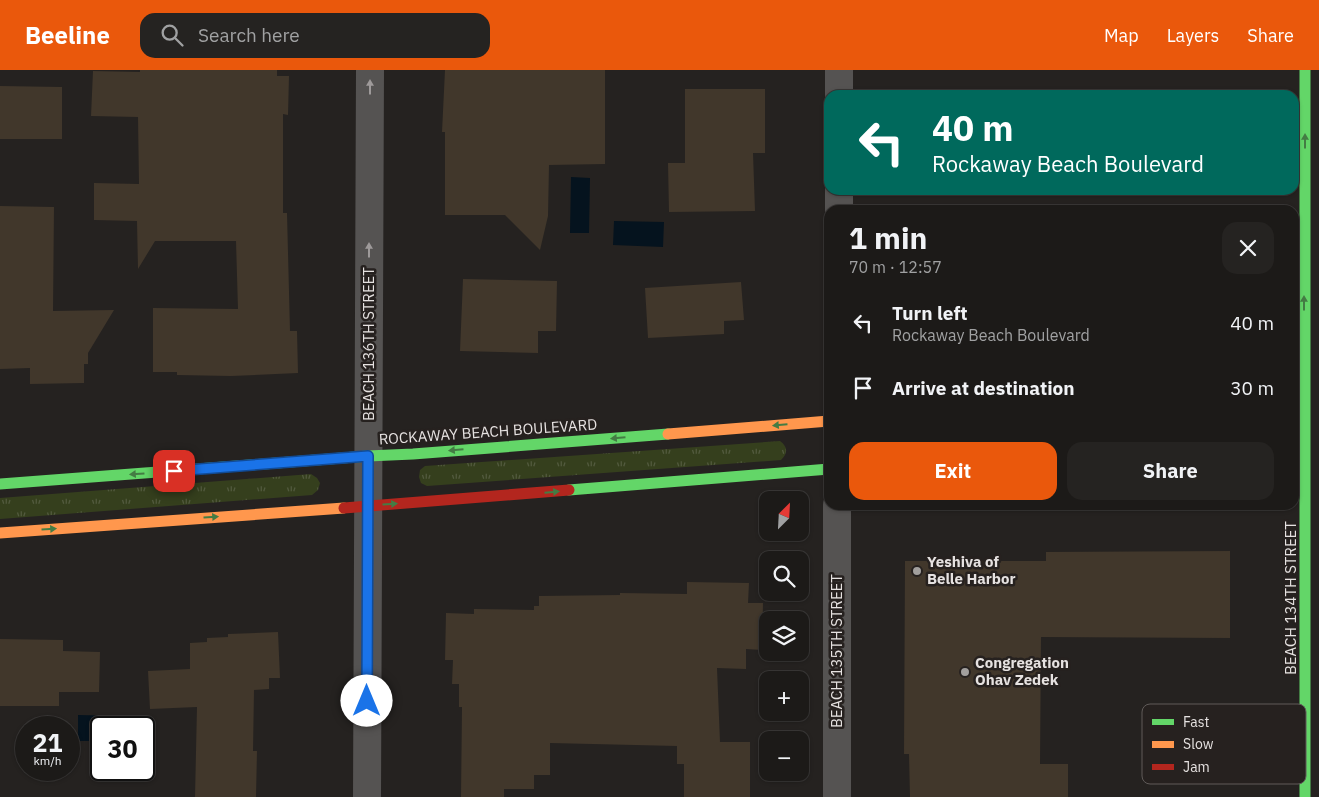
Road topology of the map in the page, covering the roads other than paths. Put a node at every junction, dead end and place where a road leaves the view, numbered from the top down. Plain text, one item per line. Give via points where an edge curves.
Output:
1 (370, 70) edge
2 (839, 70) edge
3 (1305, 70) edge
4 (839, 90) edge
5 (1319, 386) edge
6 (1299, 388) edge
7 (824, 421) edge
8 (1319, 437) edge
9 (1299, 439) edge
10 (368, 456) junction
11 (824, 469) edge
12 (0, 484) edge
13 (368, 506) junction
14 (837, 510) edge
15 (0, 533) edge
16 (1305, 704) edge
17 (1305, 784) edge
18 (367, 797) edge
19 (837, 797) edge
20 (1305, 797) edge

10 -> 1 street, BEACH 136TH STREET
2 - 4 street
6 -> 3 street, BEACH 134TH STREET
5 - 6 street
6 - 9 street, BEACH 134TH STREET
7 -> 10 street, ROCKAWAY BEACH BOULEVARD
8 - 9 street
9 - 16 street, BEACH 134TH STREET via 1306,517
10 -> 12 street, ROCKAWAY BEACH BOULEVARD
10 - 13 street, BEACH 136TH STREET
13 -> 11 street
15 -> 13 street
13 - 18 street, BEACH 136TH STREET
14 - 19 street, BEACH 135TH STREET
17 - 20 street, BEACH 134TH STREET

